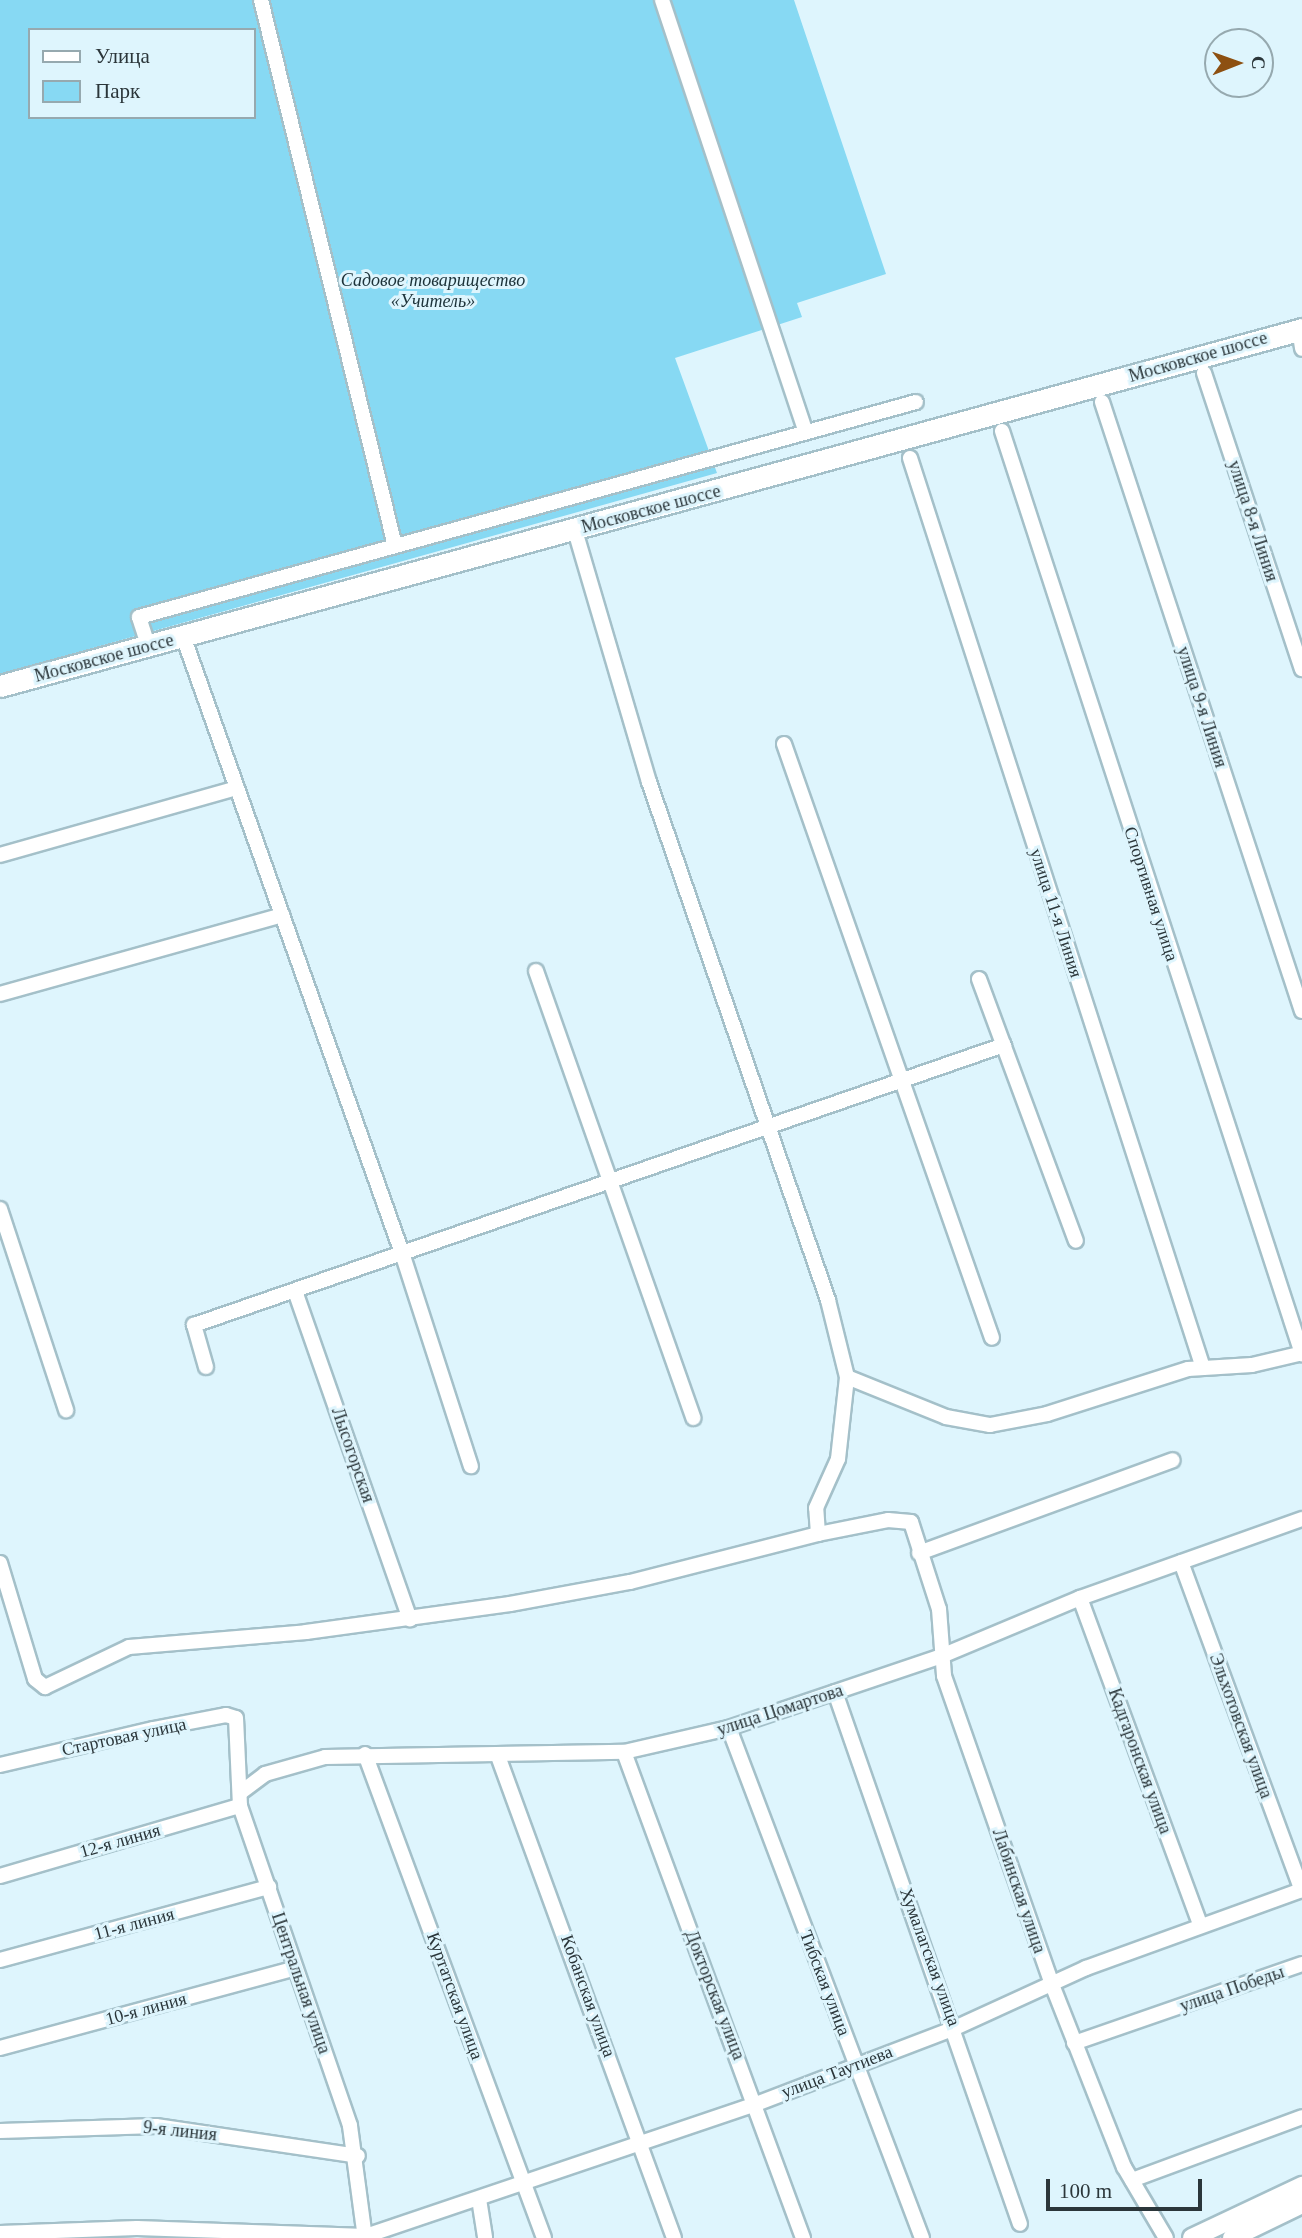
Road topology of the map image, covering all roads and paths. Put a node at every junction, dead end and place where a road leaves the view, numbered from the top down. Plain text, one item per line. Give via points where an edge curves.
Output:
1 (261, 0) edge
2 (662, 0) edge
3 (1301, 336) edge
4 (1204, 373) dead end
5 (916, 402) dead end
6 (1102, 402) dead end
7 (1002, 431) dead end
8 (806, 432) junction
9 (910, 458) dead end
10 (575, 530) junction
11 (395, 546) junction
12 (183, 636) junction
13 (148, 645) junction
14 (1302, 669) edge
15 (0, 686) edge
16 (784, 744) dead end
17 (237, 788) junction
18 (0, 855) edge
19 (282, 915) junction
20 (536, 971) dead end
21 (979, 978) dead end
22 (0, 994) edge
23 (1302, 1011) edge
24 (1004, 1045) junction
25 (905, 1080) junction
26 (767, 1127) junction
27 (608, 1184) junction
28 (0, 1209) edge
29 (1076, 1241) dead end
30 (403, 1256) junction
31 (295, 1292) junction
32 (992, 1338) dead end
33 (1300, 1354) edge
34 (206, 1367) dead end
35 (1203, 1368) junction
36 (847, 1377) junction
37 (66, 1410) dead end
38 (693, 1418) dead end
39 (1174, 1460) dead end
40 (471, 1466) dead end
41 (1302, 1521) edge
42 (818, 1534) junction
43 (919, 1553) junction
44 (1181, 1562) junction
45 (0, 1563) edge
46 (1080, 1598) junction
47 (410, 1619) junction
48 (939, 1657) junction
49 (835, 1692) junction
50 (729, 1728) junction
51 (240, 1729) joint
52 (624, 1752) junction
53 (365, 1754) junction
54 (498, 1756) junction
55 (0, 1765) edge
56 (240, 1800) junction
57 (0, 1877) edge
58 (268, 1887) junction
59 (1302, 1890) edge
60 (1200, 1924) junction
61 (0, 1960) edge
62 (1302, 1964) edge
63 (293, 1969) junction
64 (1051, 1982) junction
65 (956, 2028) junction
66 (1074, 2043) junction
67 (0, 2048) edge
68 (856, 2063) junction
69 (756, 2104) junction
70 (1302, 2117) edge
71 (0, 2131) edge
72 (643, 2144) junction
73 (358, 2156) junction
74 (1132, 2180) junction
75 (524, 2182) junction
76 (1302, 2186) edge
77 (479, 2199) junction
78 (1302, 2204) edge
79 (1020, 2224) dead end
80 (0, 2233) edge
81 (365, 2237) edge
82 (485, 2238) edge
83 (544, 2238) edge
84 (674, 2238) edge
85 (803, 2238) edge
86 (922, 2238) edge
87 (1166, 2238) edge
88 (1192, 2238) edge
89 (1232, 2238) edge

1 - 11 street
2 - 8 street
3 - 10 highway, Московское шоссе
4 - 14 street, улица 8-я Линия
5 - 8 street
6 - 23 street, улица 9-я Линия
7 - 33 street, Спортивная улица
8 - 11 street
9 - 35 street, улица 11-я Линия
10 - 12 highway, Московское шоссе
10 - 26 street via 649,782
11 - 13 street via 139,617
12 - 13 highway, Московское шоссе
12 - 17 street
13 - 15 highway, Московское шоссе
16 - 25 street
17 - 18 street
17 - 19 street
19 - 22 street
19 - 30 street
20 - 27 street
21 - 24 street
24 - 25 street
24 - 29 street
25 - 26 street
25 - 32 street
26 - 27 street
26 - 36 street via 828,1300
27 - 30 street
27 - 38 street
28 - 37 street
30 - 31 street
30 - 40 street
31 - 34 street via 194,1325
31 - 47 street, Лысогорская
33 - 35 street via 1252,1365
35 - 36 street via 1047,1414 990,1425 946,1416
36 - 42 street via 838,1459 816,1508
39 - 43 street
41 - 44 street, улица Цомартова
42 - 43 street, Лабинская улица via 902,1519 914,1531
42 - 47 street via 630,1582
43 - 48 street, Лабинская улица via 942,1625
44 - 46 street, улица Цомартова
44 - 59 street, Эльхотовская улица
45 - 47 street via 36,1679 45,1687 129,1647
46 - 48 street, улица Цомартова
46 - 60 street, Кадгаронская улица
48 - 49 street, улица Цомартова
48 - 64 street, Лабинская улица
49 - 50 street, улица Цомартова
49 - 65 street, Хумалагская улица
50 - 52 street, улица Цомартова
50 - 68 street, Тибская улица
51 - 55 street, Стартовая улица via 236,1718 226,1715
51 - 56 street, Центральная улица
52 - 54 street, улица Цомартова
52 - 69 street, Докторская улица
53 - 54 street, улица Цомартова
53 - 56 street, улица Цомартова via 299,1762 265,1774
53 - 75 street, Куртатская улица
54 - 72 street, Кобанская улица
56 - 57 street, 12-я линия
56 - 58 street, Центральная улица
58 - 61 street, 11-я линия
58 - 63 street, Центральная улица
59 - 60 street, улица Таутиева
60 - 64 street, улица Таутиева
62 - 66 street, улица Победы
63 - 67 street, 10-я линия
63 - 73 street, Центральная улица
64 - 65 street, улица Таутиева
64 - 66 street, Лабинская улица
65 - 68 street, улица Таутиева
65 - 79 street, Хумалагская улица
66 - 74 street, Лабинская улица
68 - 69 street, улица Таутиева
68 - 86 street, Тибская улица
69 - 72 street, улица Таутиева
69 - 85 street, Докторская улица
70 - 74 street
71 - 73 street, 9-я линия via 156,2126
72 - 75 street, улица Таутиева
72 - 84 street, Кобанская улица
73 - 81 street, Центральная улица
74 - 87 street, Лабинская улица
75 - 77 street, улица Таутиева
75 - 83 street, Куртатская улица
76 - 88 main road
77 - 81 street, улица Таутиева
77 - 82 street
78 - 89 main road
80 - 81 street via 137,2228

